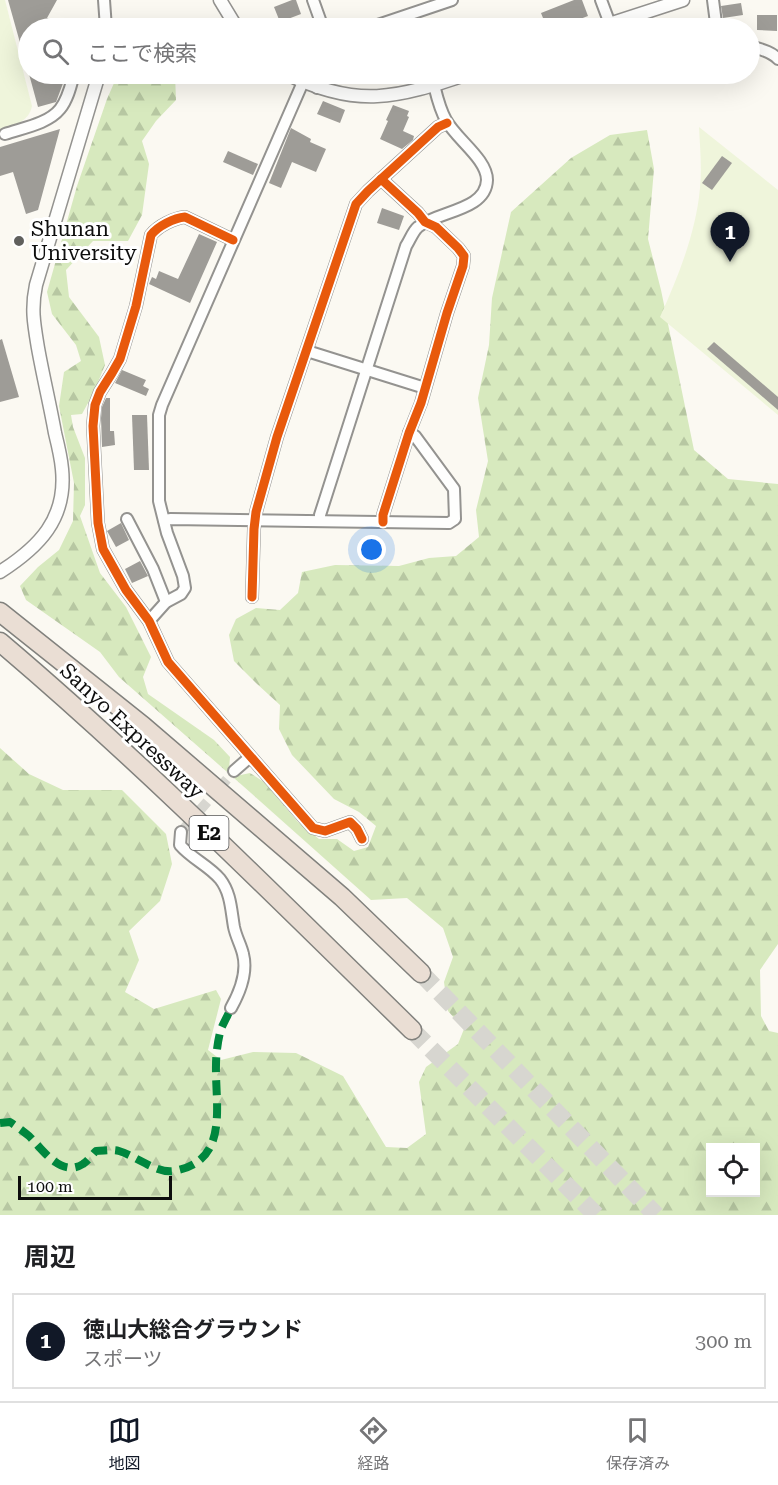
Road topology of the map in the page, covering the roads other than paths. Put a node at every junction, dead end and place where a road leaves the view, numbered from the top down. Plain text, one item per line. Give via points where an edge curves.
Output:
1 (104, 0) edge
2 (220, 0) edge
3 (313, 0) edge
4 (452, 0) edge
5 (601, 0) edge
6 (683, 0) edge
7 (713, 0) edge
8 (105, 18) edge
9 (231, 18) edge
10 (319, 18) edge
11 (399, 18) edge
12 (607, 18) edge
13 (628, 18) edge
14 (715, 18) edge
15 (760, 49) edge
16 (778, 59) edge
17 (71, 84) edge
18 (96, 84) edge
19 (302, 84) edge
20 (308, 84) edge
21 (318, 84) edge
22 (437, 84) edge
23 (434, 85) junction
24 (317, 88) junction
25 (447, 123) junction
26 (4, 134) dead end
27 (381, 179) junction
28 (425, 222) junction
29 (233, 240) junction
30 (307, 351) junction
31 (366, 370) junction
32 (425, 388) junction
33 (409, 432) junction
34 (127, 519) dead end
35 (164, 520) junction
36 (255, 521) junction
37 (320, 521) junction
38 (383, 522) junction
39 (0, 572) edge
40 (252, 597) dead end
41 (166, 602) junction
42 (0, 612) edge
43 (149, 621) junction
44 (0, 642) edge
45 (250, 756) junction
46 (234, 771) tunnel mouth
47 (181, 832) dead end
48 (362, 839) dead end
49 (421, 973) tunnel mouth
50 (231, 1008) dead end
51 (412, 1030) tunnel mouth

1 - 8 street
2 - 9 street
3 - 10 street
4 - 11 street
5 - 12 street
6 - 13 street
7 - 14 street
15 - 16 street
17 - 26 street via 60,109 48,120
18 - 39 street via 33,301 63,488 51,526 39,542
19 - 29 street
20 - 24 street
21 - 24 street
22 - 23 street
23 - 24 street via 364,97
23 - 25 street
25 - 27 street
25 - 28 street via 482,165 486,190 469,205
27 - 28 street
27 - 30 street via 356,204
28 - 31 street via 416,228 406,246
28 - 32 street via 436,227 464,256
29 - 35 street via 159,415 158,482
29 - 43 street via 185,218 154,230 120,358 95,405 93,426 103,549
30 - 31 street
30 - 36 street via 277,437
31 - 32 street
31 - 37 street
32 - 33 street
33 - 38 street
33 - 38 street via 454,489 455,519 449,523
34 - 41 street
35 - 36 street
35 - 41 street via 185,588
36 - 37 street
36 - 40 street
37 - 38 street
41 - 43 street
42 - 49 highway, Sanyo Expressway / E2 via 142,726 342,897
43 - 45 street via 168,662
44 - 51 highway, Sanyo Expressway / E2 via 235,857
45 - 46 street
45 - 48 street via 313,828 325,831 351,822
47 - 50 street via 180,845 219,877 230,897 244,957 243,980

